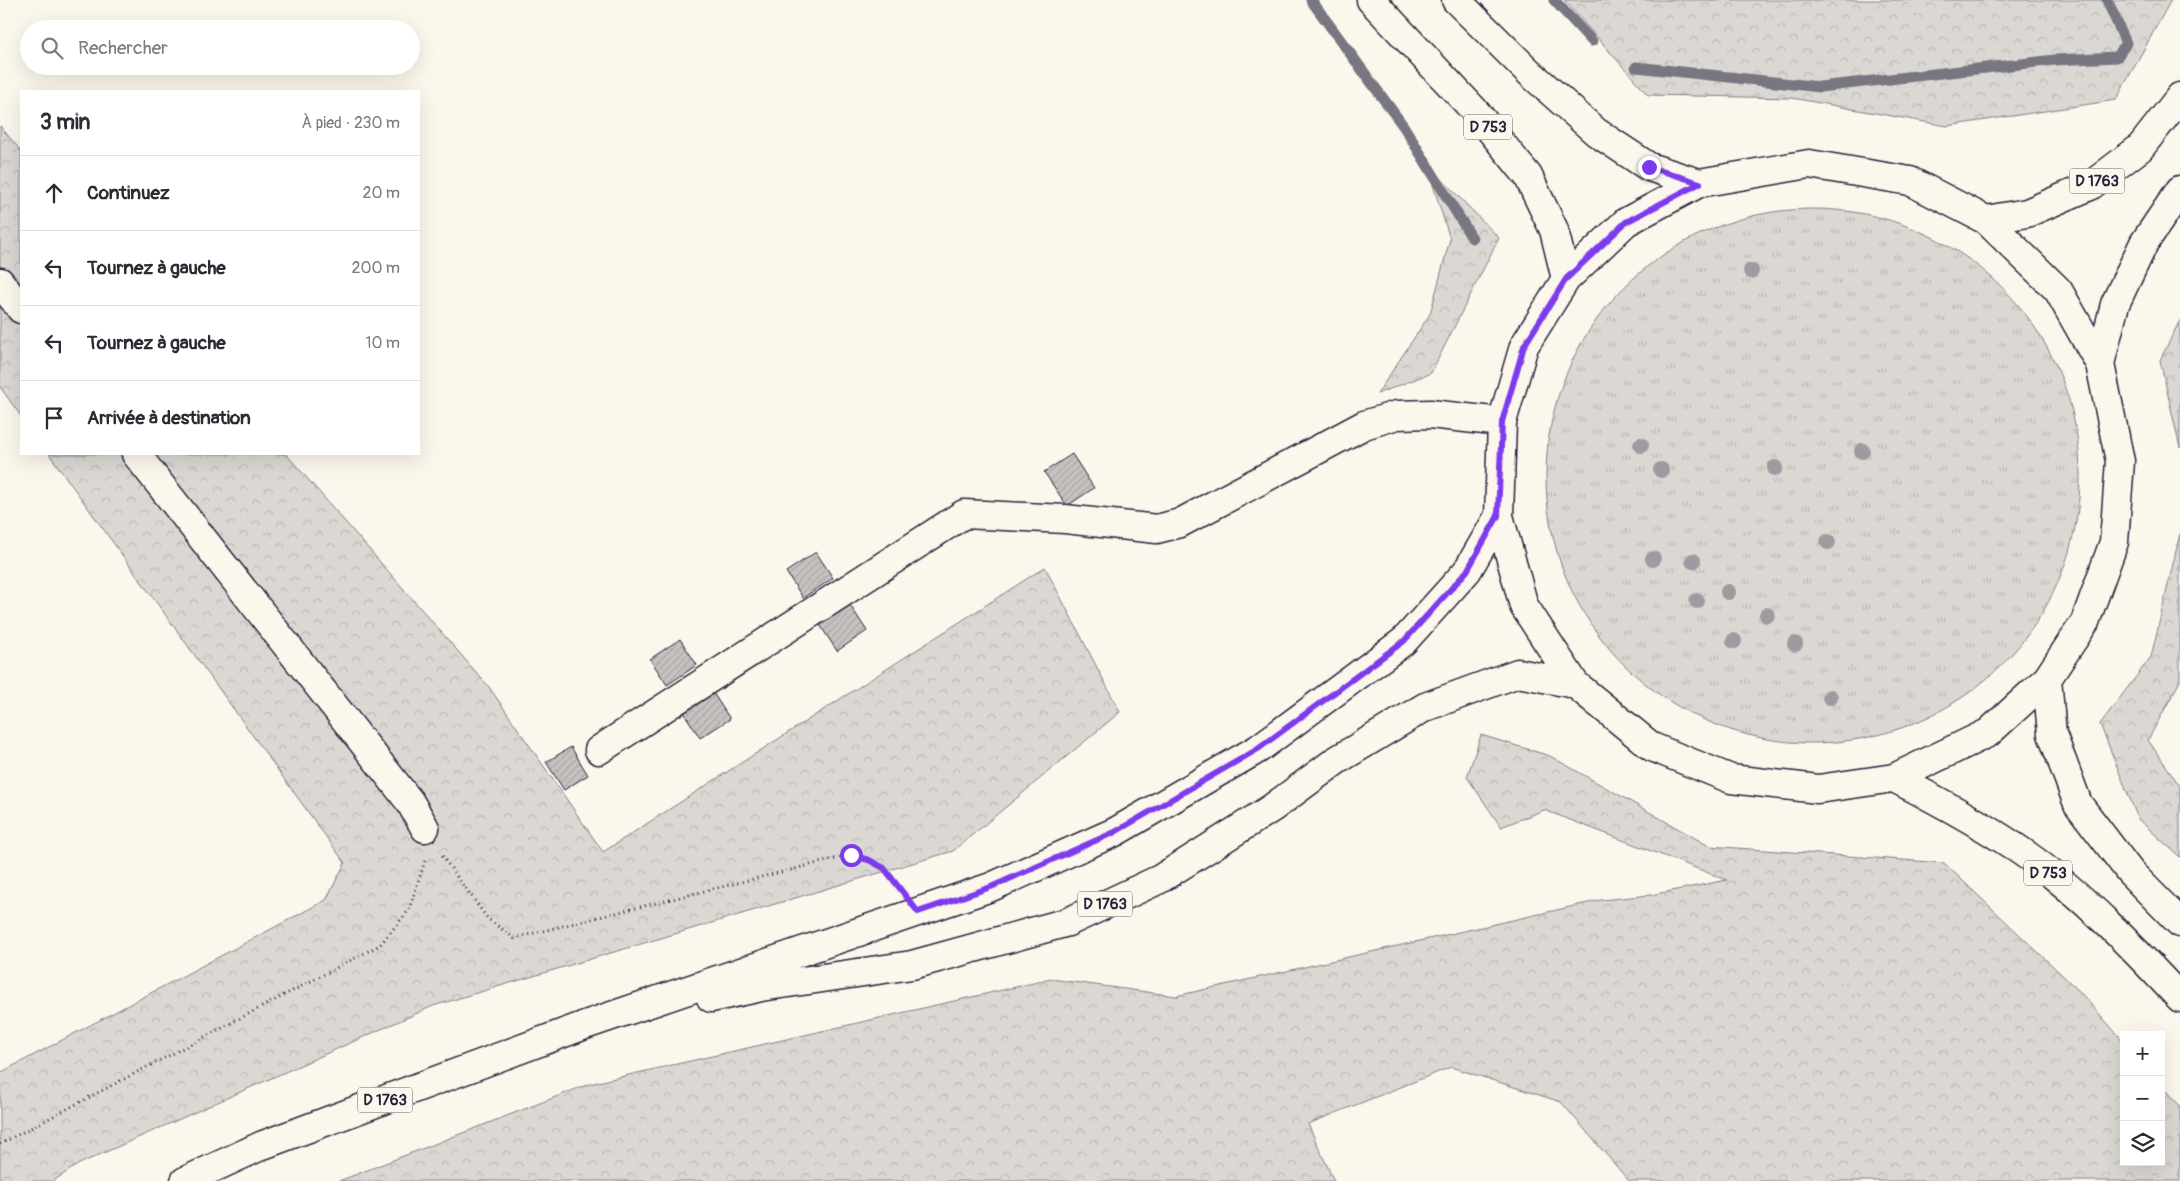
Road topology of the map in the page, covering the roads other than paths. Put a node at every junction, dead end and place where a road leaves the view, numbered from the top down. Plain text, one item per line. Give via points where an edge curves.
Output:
1 (1371, 0) edge
2 (1456, 0) edge
3 (2180, 97) edge
4 (1700, 183) junction
5 (2180, 190) edge
6 (1986, 220) junction
7 (1566, 279) junction
8 (0, 282) edge
9 (20, 308) edge
10 (2100, 364) junction
11 (1502, 422) junction
12 (137, 455) edge
13 (1498, 516) junction
14 (2046, 679) junction
15 (1575, 684) junction
16 (599, 750) dead end
17 (1894, 778) junction
18 (425, 828) road end
19 (2180, 923) edge
20 (2180, 998) edge
21 (588, 1024) junction
22 (185, 1181) edge

1 - 7 main road, D 753 via 1475,112 1528,176 1554,230
2 - 4 main road via 1596,132 1649,167
3 - 6 main road, D 1763 via 2140,148 2090,186 2027,213
4 - 6 main road via 1809,164 1910,181
4 - 7 main road via 1626,222
5 - 10 main road via 2144,243 2115,304
6 - 10 main road via 2058,290
7 - 11 main road via 1524,346
8 - 9 main road
10 - 14 main road via 2120,461 2114,542 2085,622
11 - 13 main road
11 - 16 main road via 1430,414 1397,415 1364,425 1180,523 1157,530 1065,519 964,514
12 - 18 main road via 410,802
13 - 15 main road via 1524,606
13 - 21 main road, D 1763 via 1467,571 1404,641 1258,749 1115,832 991,887
14 - 17 main road via 1988,733
14 - 19 main road via 2052,734 2078,804 2130,872
15 - 17 main road via 1652,747 1731,779 1818,789
15 - 21 main road, D 1763 via 1518,673 1425,707 1337,760 1272,808 1160,879 1068,922 912,965 761,987
17 - 20 main road, D 753 via 1951,808 2028,856 2114,929
21 - 22 main road, D 1763 via 263,1145

